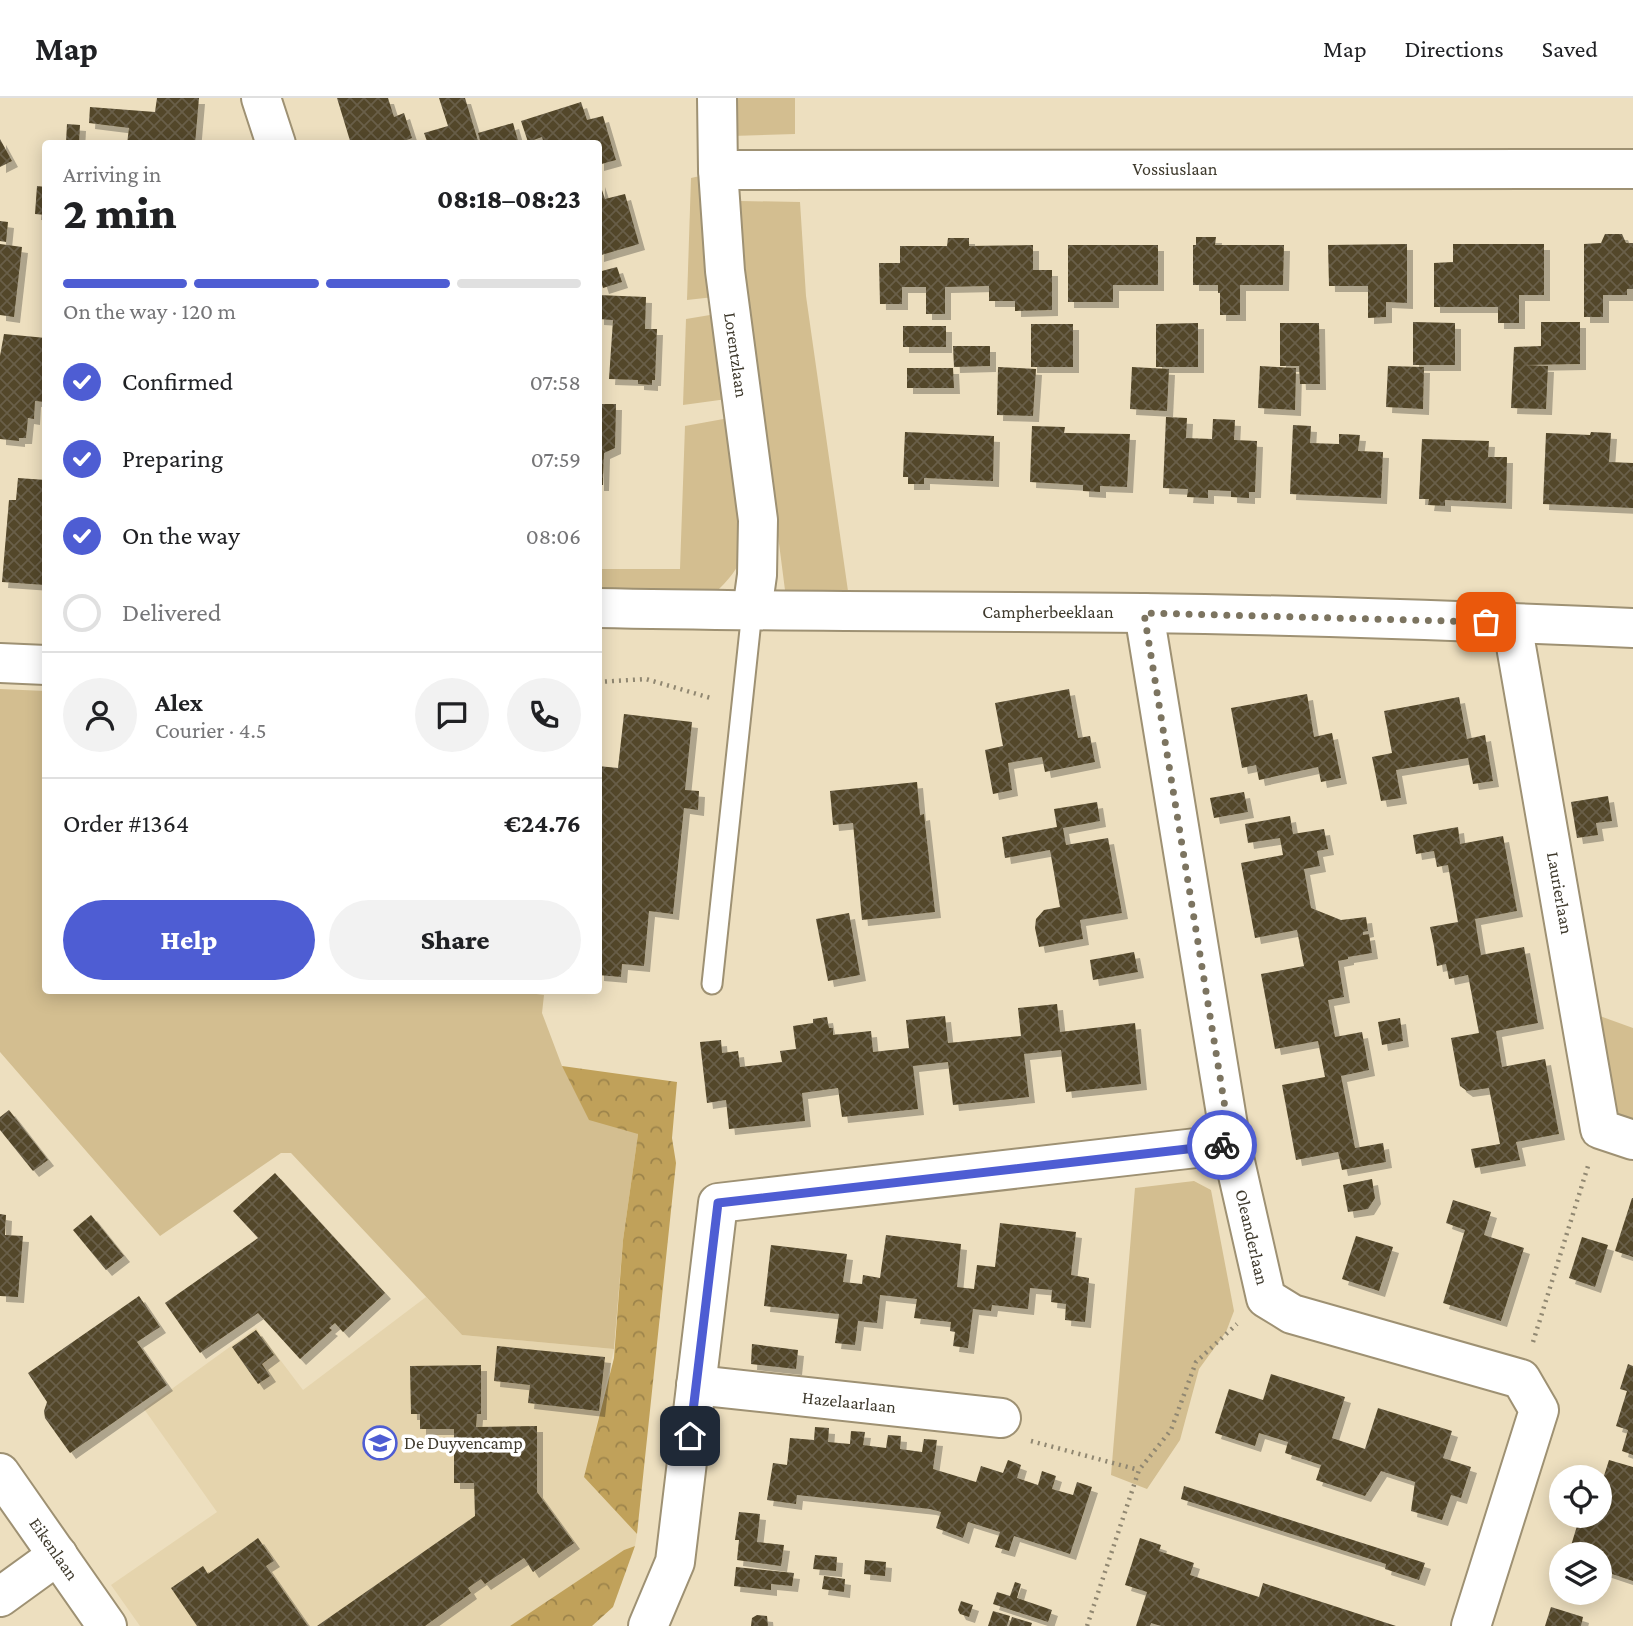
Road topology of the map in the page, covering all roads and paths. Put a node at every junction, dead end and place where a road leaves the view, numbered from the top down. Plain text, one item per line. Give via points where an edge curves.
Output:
1 (261, 98) edge
2 (718, 98) edge
3 (275, 140) edge
4 (1633, 169) edge
5 (718, 170) junction
6 (602, 608) edge
7 (752, 611) junction
8 (1144, 613) junction
9 (1512, 622) junction
10 (1633, 628) edge
11 (0, 663) edge
12 (42, 665) edge
13 (602, 682) edge
14 (742, 706) junction
15 (712, 984) dead end
16 (1617, 1134) edge
17 (1231, 1144) junction
18 (1266, 1298) junction
19 (1521, 1379) junction
20 (696, 1385) junction
21 (1001, 1418) joint
22 (1139, 1469) junction
23 (0, 1473) edge
24 (58, 1555) junction
25 (0, 1597) edge
26 (107, 1626) edge
27 (648, 1626) edge
28 (1087, 1626) edge
29 (1471, 1626) edge

1 - 3 street
2 - 5 street, Lorentzlaan
4 - 5 street, Vossiuslaan
5 - 7 street, Lorentzlaan via 725,271 758,520
6 - 7 street, Campherbeeklaan
7 - 8 street, Campherbeeklaan
7 - 14 lane
8 - 9 street, Campherbeeklaan
8 - 17 street, Oleanderlaan
9 - 10 street, Campherbeeklaan
9 - 16 street, Laurierlaan
11 - 12 street
13 - 14 path via 646,679
14 - 15 lane
16 - 19 path
17 - 18 street, Oleanderlaan
17 - 20 street via 718,1203
18 - 19 street, Oleanderlaan via 1292,1314
18 - 22 path via 1196,1362 1171,1430
19 - 29 street via 1538,1410
20 - 21 street, Hazelaarlaan
20 - 27 street via 675,1562
21 - 22 path via 1014,1436
22 - 28 path
23 - 24 street, Eikenlaan
24 - 25 street
24 - 26 street, Eikenlaan

